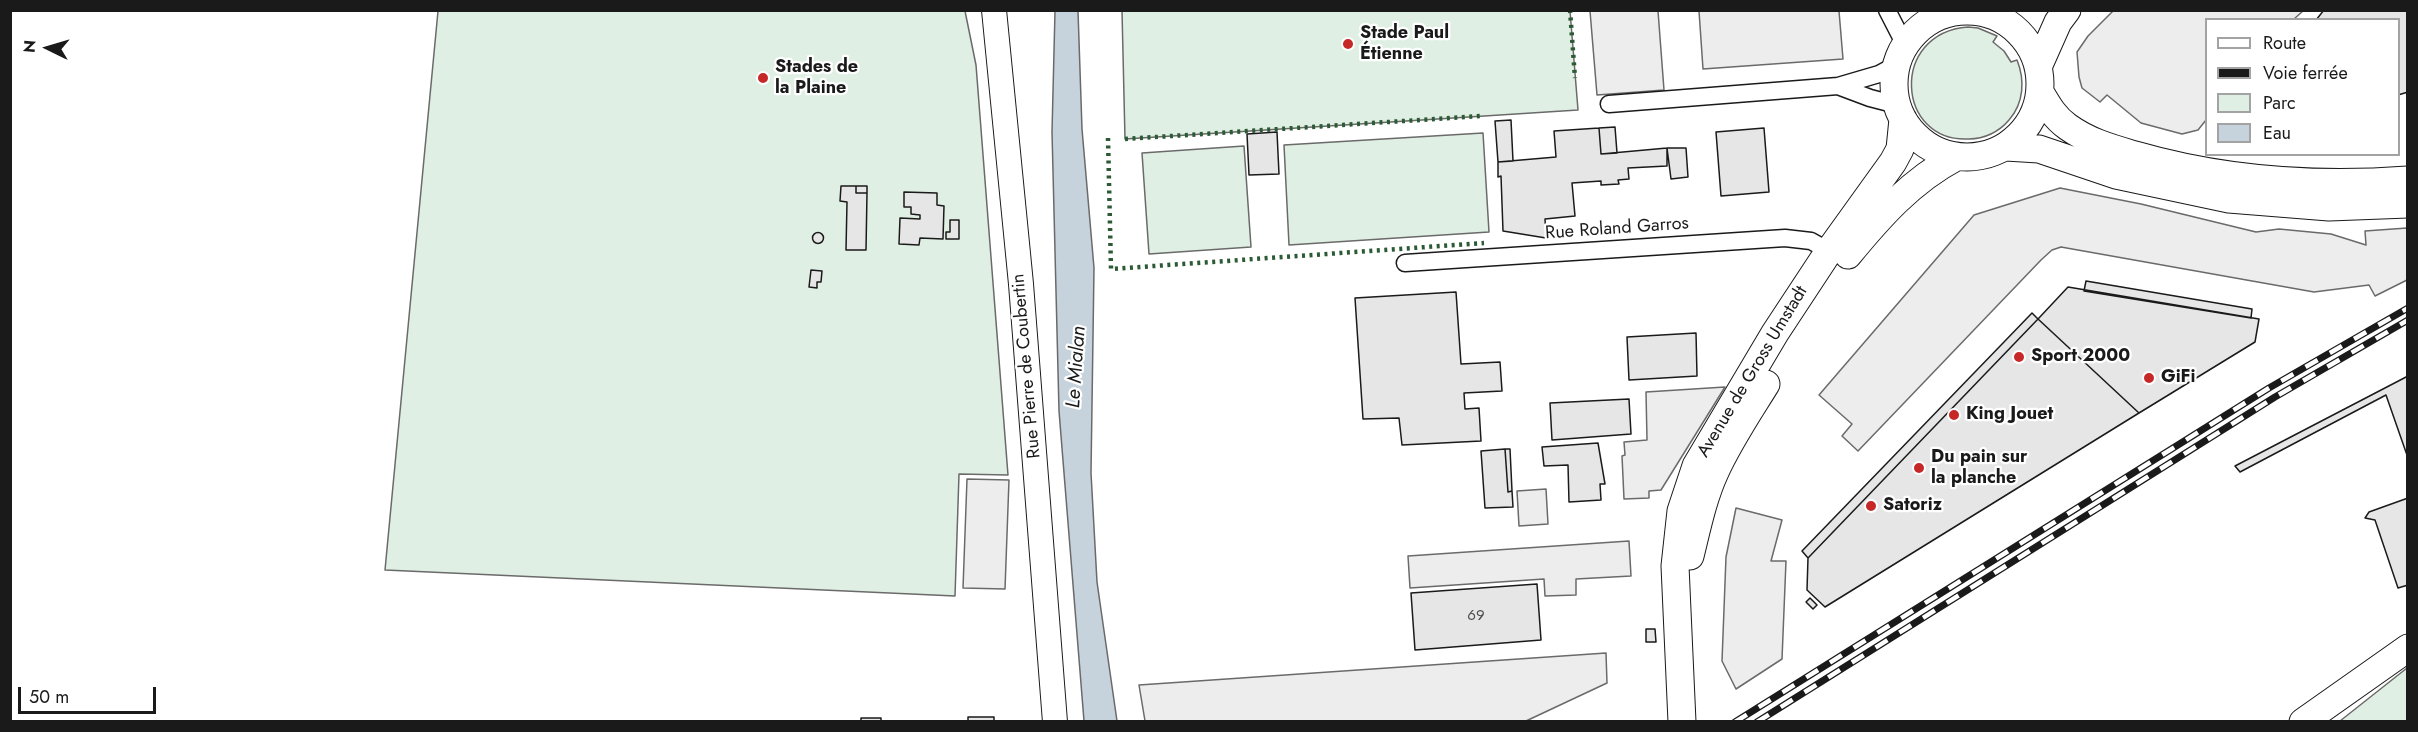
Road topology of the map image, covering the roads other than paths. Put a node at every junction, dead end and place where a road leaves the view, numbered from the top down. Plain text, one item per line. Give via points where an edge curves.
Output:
1 (994, 10) edge
2 (1887, 10) edge
3 (2067, 10) edge
4 (1946, 12) edge
5 (2003, 13) edge
6 (1902, 52) junction
7 (2039, 79) junction
8 (1838, 86) junction
9 (1609, 104) dead end
10 (1900, 112) junction
11 (2006, 147) junction
12 (1956, 157) junction
13 (2408, 180) edge
14 (2408, 204) edge
15 (1829, 251) junction
16 (1405, 263) dead end
17 (2408, 648) edge
18 (1679, 649) junction
19 (1055, 722) edge
20 (1682, 722) edge
21 (2303, 722) edge

1 - 19 street, Rue Pierre de Coubertin via 1021,284
2 - 6 street
3 - 7 main road via 2058,22
4 - 5 main road
4 - 6 main road via 1917,31
5 - 7 main road via 2032,50
6 - 8 street via 1892,67 1879,74
6 - 10 main road via 1894,75
7 - 11 main road via 2036,108 2029,123
7 - 13 main road via 2050,111 2080,135 2096,144 2157,161 2266,180 2343,184
8 - 9 street
8 - 10 street
10 - 12 main road via 1912,133 1925,144
10 - 15 main road, Avenue de Gross Umstadt via 1900,149
11 - 12 main road via 1973,158
11 - 14 main road via 2039,149 2116,175 2229,199 2329,207
12 - 18 main road, Avenue de Gross Umstadt via 1897,199 1846,258 1728,445 1711,483 1687,567
15 - 16 street, Rue Roland Garros via 1811,241 1785,238
15 - 18 main road, Avenue de Gross Umstadt via 1696,466 1677,535
17 - 21 main road
18 - 20 main road, Avenue de Gross Umstadt

